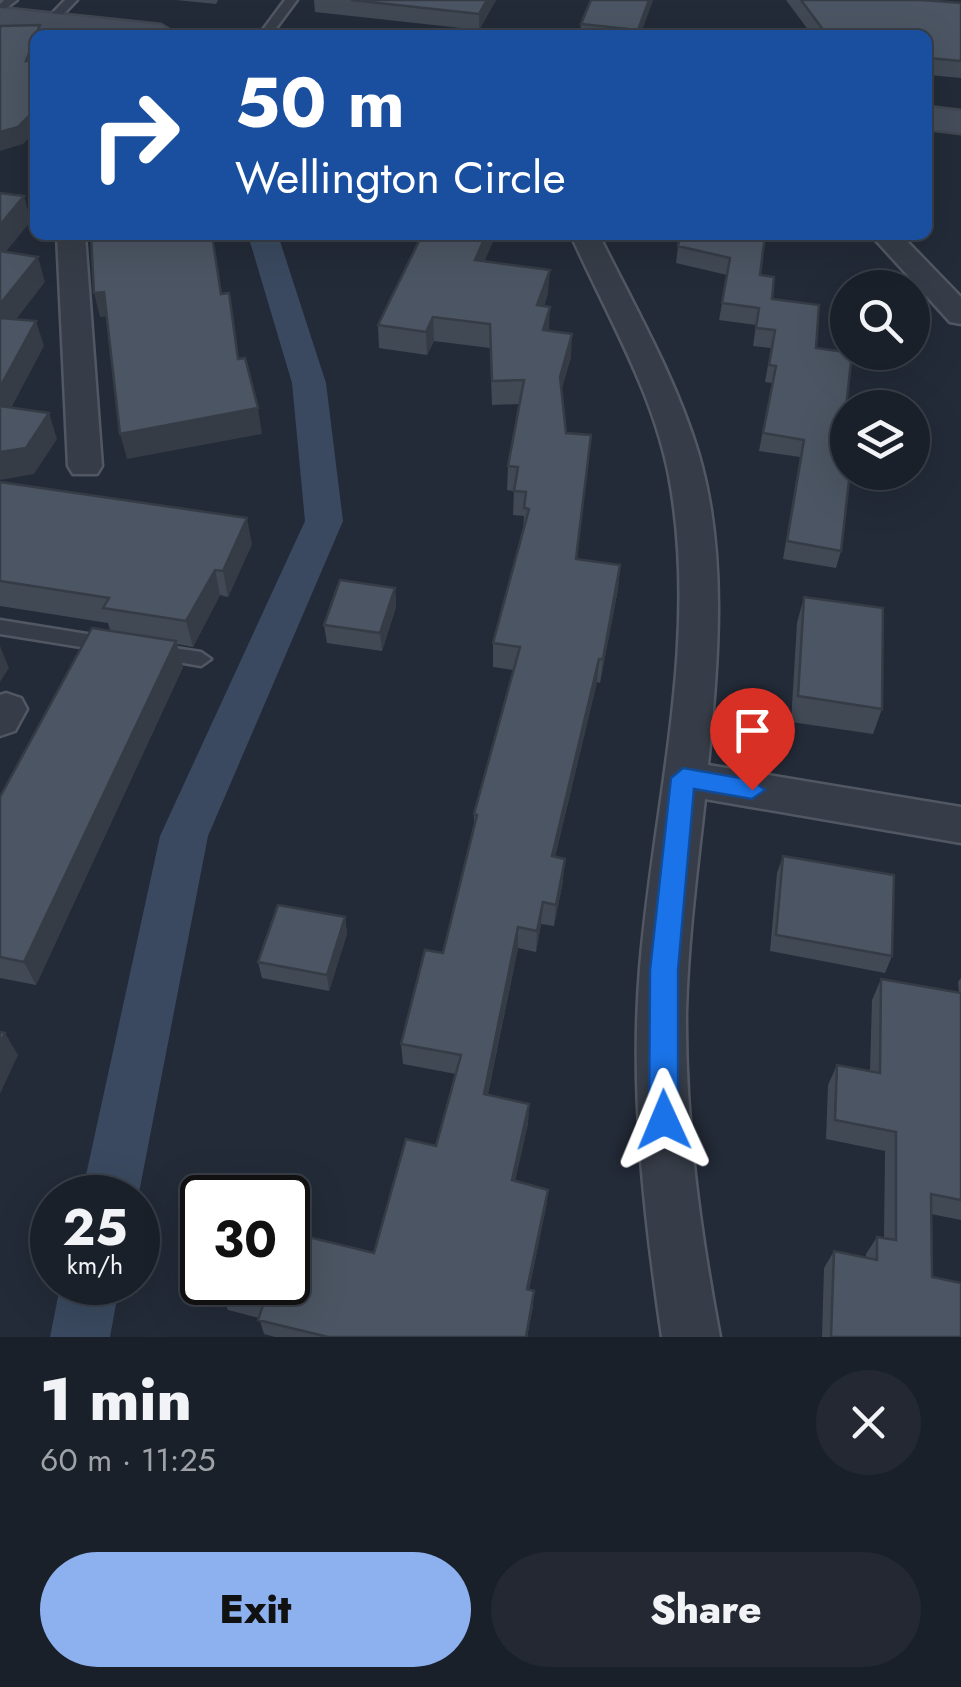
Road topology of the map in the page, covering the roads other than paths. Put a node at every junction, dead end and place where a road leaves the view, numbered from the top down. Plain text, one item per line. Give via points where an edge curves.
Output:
1 (11, 0) edge
2 (291, 0) edge
3 (0, 10) edge
4 (60, 12) edge
5 (0, 18) edge
6 (101, 30) edge
7 (269, 30) edge
8 (932, 118) edge
9 (961, 122) edge
10 (72, 240) edge
11 (587, 240) edge
12 (890, 240) edge
13 (961, 315) edge
14 (85, 466) dead end
15 (0, 628) edge
16 (201, 659) dead end
17 (683, 778) junction
18 (961, 825) edge
19 (691, 1337) edge

1 - 3 lane
2 - 7 lane
4 - 5 main road
4 - 6 main road
8 - 9 main road
10 - 14 street
11 - 17 street via 666,414 689,485 697,622
12 - 13 street
15 - 16 lane
17 - 18 street
17 - 19 street via 662,1061 672,1209

